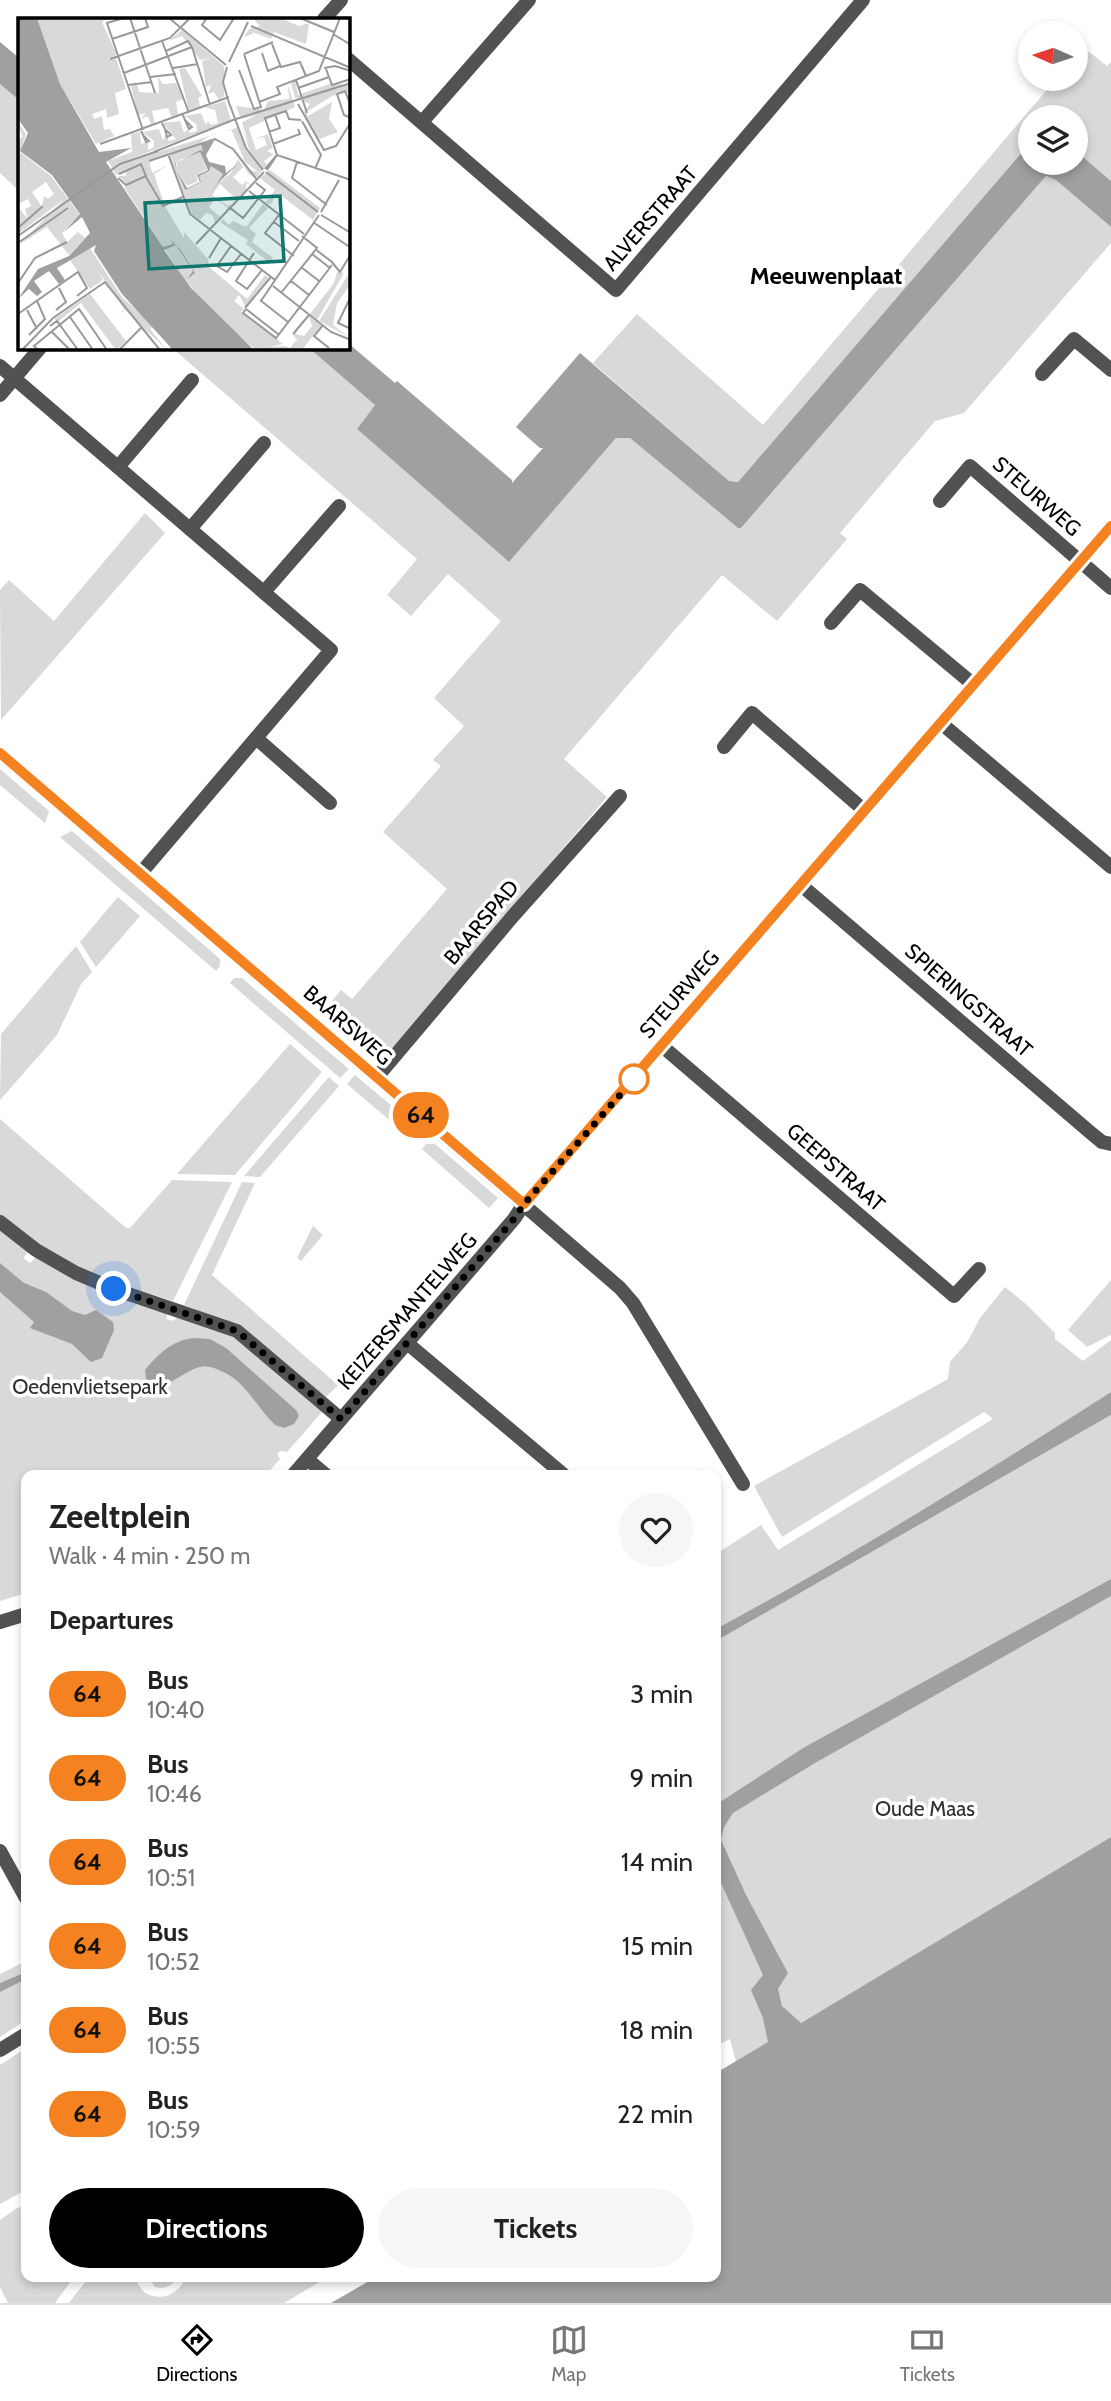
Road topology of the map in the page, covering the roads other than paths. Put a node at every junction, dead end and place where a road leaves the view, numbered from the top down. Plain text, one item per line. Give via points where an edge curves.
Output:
1 (341, 0) edge
2 (529, 0) edge
3 (863, 0) edge
4 (325, 18) edge
5 (350, 60) edge
6 (422, 122) junction
7 (38, 350) edge
8 (0, 366) edge
9 (1111, 370) edge
10 (1042, 374) dead end
11 (14, 379) junction
12 (192, 380) dead end
13 (0, 395) edge
14 (264, 443) dead end
15 (118, 467) junction
16 (940, 501) dead end
17 (339, 506) dead end
18 (1111, 526) edge
19 (190, 529) junction
20 (1080, 562) junction
21 (1111, 588) edge
22 (264, 592) junction
23 (831, 623) dead end
24 (974, 685) junction
25 (941, 723) junction
26 (256, 738) junction
27 (724, 747) dead end
28 (0, 753) edge
29 (620, 796) dead end
30 (330, 803) dead end
31 (865, 811) junction
32 (1111, 867) edge
33 (141, 874) junction
34 (801, 885) junction
35 (662, 1046) junction
36 (377, 1077) junction
37 (1111, 1144) edge
38 (524, 1204) junction
39 (0, 1222) edge
40 (979, 1269) dead end
41 (407, 1343) junction
42 (341, 1419) junction
43 (307, 1459) junction
44 (297, 1470) edge
45 (320, 1470) edge
46 (558, 1470) edge
47 (743, 1483) dead end
48 (21, 1616) edge
49 (0, 1622) edge
50 (0, 1851) edge
51 (21, 1889) edge
52 (21, 2037) edge
53 (0, 2050) edge

1 - 4 street
2 - 6 street
3 - 6 street, ALVERSTRAAT via 616,290
5 - 6 street, ALVERSTRAAT
7 - 11 street
8 - 11 street
9 - 10 street via 1074,339
11 - 13 street
11 - 15 street
12 - 15 street
14 - 19 street
15 - 19 street
16 - 20 street, STEURWEG via 970,466
17 - 22 street
18 - 20 street, STEURWEG
19 - 22 street
20 - 21 street
20 - 24 street, STEURWEG
22 - 26 street via 331,650
23 - 24 street via 860,590
24 - 25 street, STEURWEG
25 - 31 street, STEURWEG
25 - 32 street
26 - 30 street
26 - 33 street
27 - 31 street via 752,713
28 - 33 street, BAARSWEG
29 - 36 street, BAARSPAD
31 - 34 street, STEURWEG
33 - 36 street, BAARSWEG
34 - 35 street, STEURWEG
34 - 37 street, SPIERINGSTRAAT via 1091,1133
35 - 38 street, STEURWEG
35 - 40 street, GEEPSTRAAT via 954,1296
36 - 38 street, BAARSWEG
38 - 41 street, KEIZERSMANTELWEG
38 - 47 street, BAARSWEG via 633,1303
39 - 42 street via 76,1273 237,1331
41 - 42 street, KEIZERSMANTELWEG
41 - 46 street
42 - 43 street, KEIZERSMANTELWEG
43 - 44 street, KEIZERSMANTELWEG
43 - 45 street
48 - 49 street
50 - 51 street
52 - 53 street

